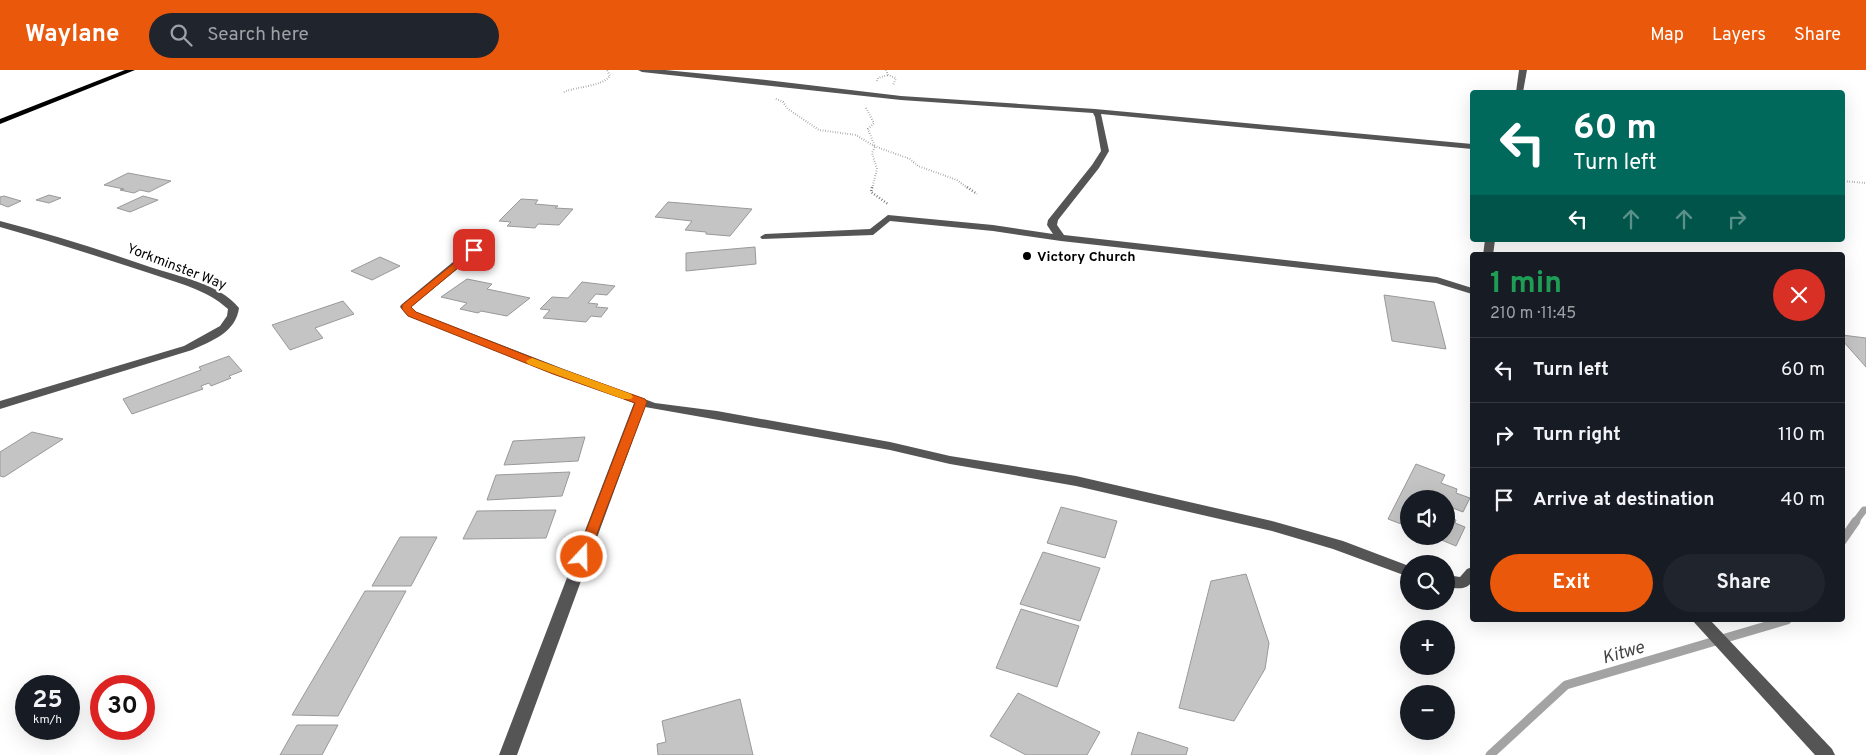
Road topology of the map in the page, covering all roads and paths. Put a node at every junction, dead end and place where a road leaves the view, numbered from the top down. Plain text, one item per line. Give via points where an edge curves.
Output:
1 (131, 70) edge
2 (607, 70) edge
3 (642, 70) edge
4 (1523, 70) edge
5 (888, 75) dead end
6 (757, 80) junction
7 (1520, 90) edge
8 (564, 92) dead end
9 (856, 93) junction
10 (1095, 111) junction
11 (0, 124) edge
12 (874, 146) junction
13 (1470, 146) edge
14 (1845, 181) edge
15 (1866, 183) edge
16 (977, 194) dead end
17 (888, 218) junction
18 (0, 224) edge
19 (765, 237) dead end
20 (1060, 238) junction
21 (474, 250) dead end
22 (1470, 290) edge
23 (641, 402) junction
24 (0, 405) edge
25 (1400, 569) edge
26 (1470, 575) edge
27 (1455, 582) edge
28 (1702, 622) edge
29 (508, 755) edge
30 (1826, 755) edge

1 - 11 main road
2 - 8 path via 610,76 607,80
3 - 6 street
4 - 7 street
5 - 9 path
6 - 9 street
6 - 12 path via 764,90 819,130 856,135
9 - 10 street
9 - 12 path via 853,99 863,104 873,119 874,124 868,129
10 - 13 street
10 - 20 street via 1106,151 1053,220 1052,225
12 - 16 path via 957,180
12 - 17 path via 872,153 877,169 871,192 889,205 886,211
14 - 15 path
17 - 19 street via 874,232
17 - 20 street
18 - 24 street, Yorkminster Way via 69,242 192,284 225,299 234,308 229,324 188,348
20 - 22 street via 1437,280
21 - 23 street via 405,307 412,314
23 - 25 street via 1076,481 1272,526 1338,545
23 - 29 street
26 - 27 street via 1463,582
28 - 30 street

